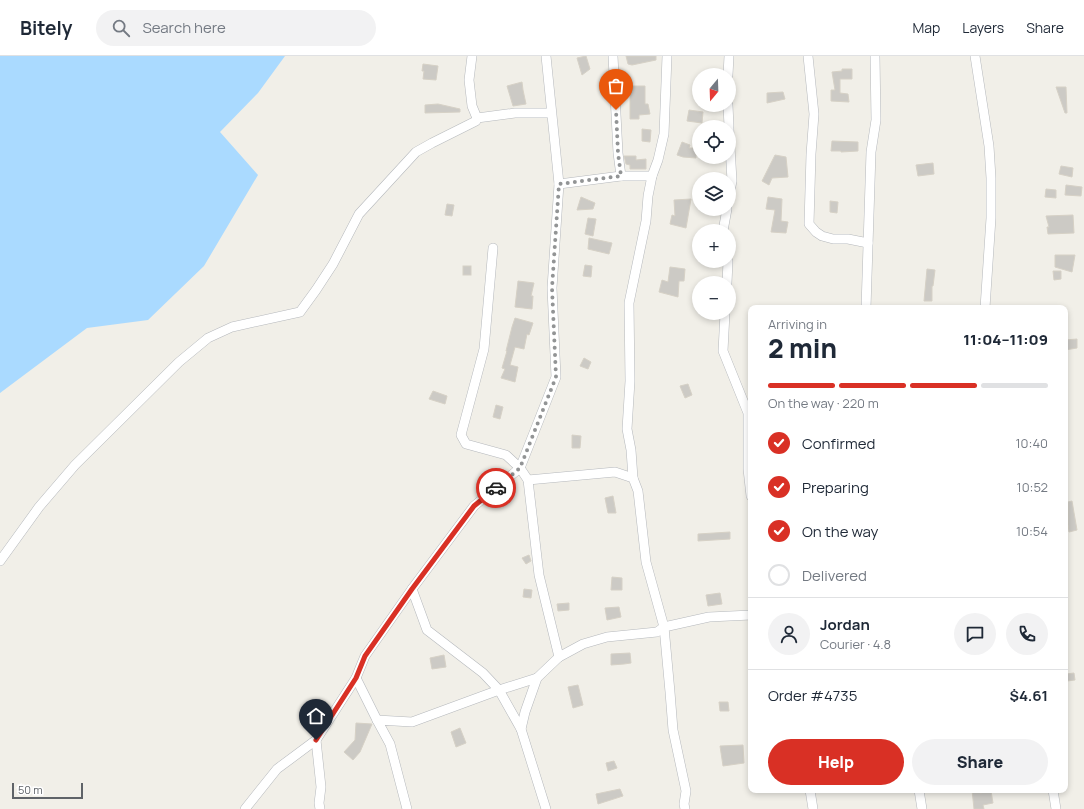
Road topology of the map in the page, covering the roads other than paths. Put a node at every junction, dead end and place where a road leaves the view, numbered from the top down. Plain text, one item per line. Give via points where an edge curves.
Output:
1 (472, 56) edge
2 (546, 56) edge
3 (613, 56) edge
4 (667, 56) edge
5 (729, 56) edge
6 (808, 56) edge
7 (875, 56) edge
8 (975, 56) edge
9 (728, 68) edge
10 (551, 113) junction
11 (477, 118) junction
12 (621, 176) junction
13 (652, 176) junction
14 (559, 184) junction
15 (868, 243) junction
16 (493, 248) dead end
17 (866, 305) edge
18 (984, 305) edge
19 (725, 320) edge
20 (748, 413) edge
21 (748, 413) edge
22 (520, 468) junction
23 (748, 469) edge
24 (633, 478) junction
25 (528, 480) junction
26 (0, 561) edge
27 (412, 589) junction
28 (748, 615) edge
29 (664, 627) junction
30 (559, 657) junction
31 (356, 678) junction
32 (538, 678) junction
33 (499, 690) junction
34 (377, 720) junction
35 (521, 729) junction
36 (316, 740) junction
37 (810, 793) edge
38 (919, 793) edge
39 (1053, 793) edge
40 (245, 809) edge
41 (320, 809) edge
42 (407, 809) edge
43 (546, 809) edge
44 (685, 809) edge
45 (813, 809) edge
46 (922, 809) edge
47 (1056, 809) edge

1 - 11 street via 469,80 472,106
2 - 10 street
3 - 12 street
4 - 13 street via 664,134
5 - 9 street
6 - 15 street via 814,114 809,224 822,236
7 - 15 street via 876,120 870,152
8 - 18 street via 989,146 991,178 991,218
10 - 11 street via 515,112
10 - 14 street
11 - 26 street via 476,121 416,152 358,214 334,264 300,312 232,327 208,338 179,362 75,465 39,507
12 - 13 street
12 - 14 street
13 - 24 street via 646,221 629,303 630,380 627,429
14 - 22 street via 552,288 556,377
15 - 17 street
16 - 22 street via 484,349 461,435 466,444 506,455
19 - 21 street via 723,350
20 - 23 street
22 - 25 street
22 - 27 street via 474,506
24 - 25 street via 615,472
24 - 29 street via 638,491 646,562
25 - 30 street via 539,575
27 - 31 street via 365,656
27 - 33 street via 426,630 483,673
28 - 29 street via 709,617
29 - 30 street via 657,632 607,637 583,644
29 - 44 street via 673,730 686,791
30 - 32 street
31 - 34 street
31 - 36 street
32 - 33 street
32 - 35 street
33 - 34 street via 412,722
33 - 35 street
34 - 42 street via 390,744
35 - 43 street
36 - 40 street via 277,769
36 - 41 street via 321,787
37 - 45 street
38 - 46 street
39 - 47 street

